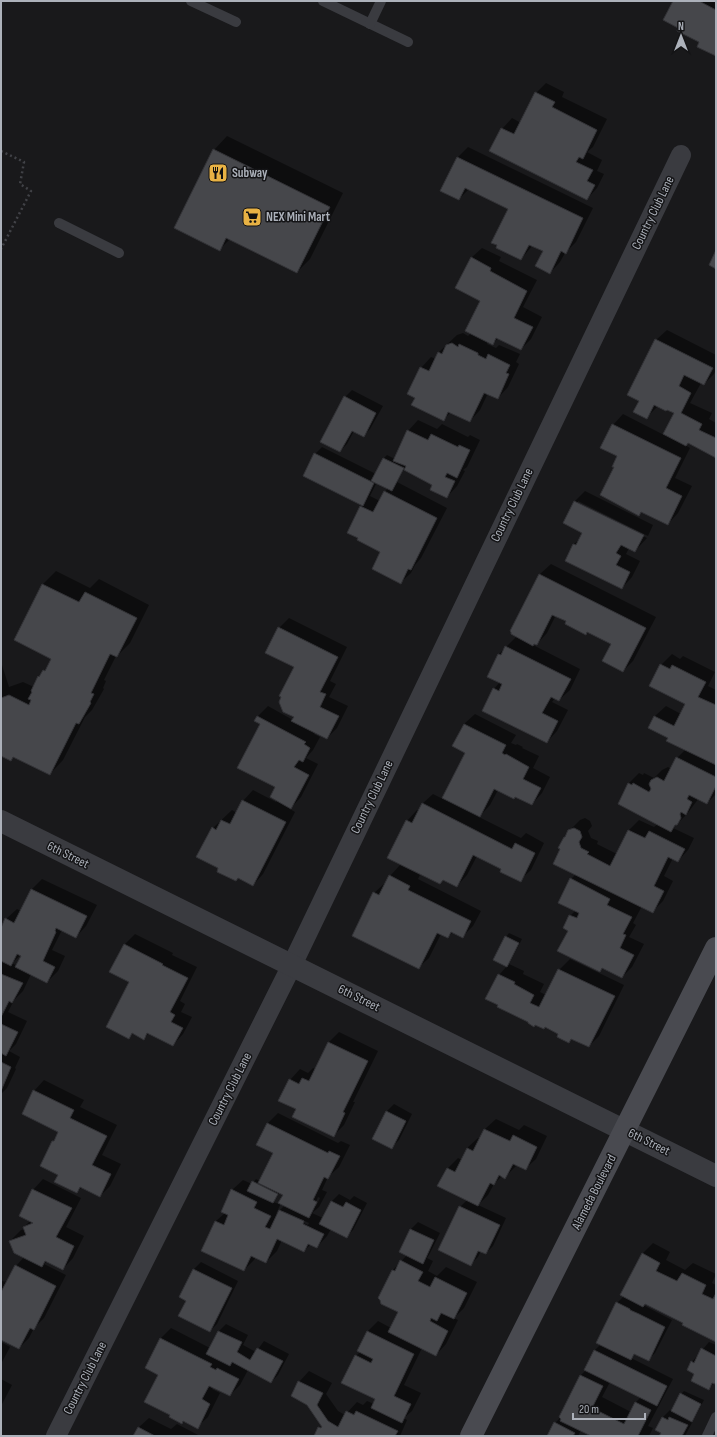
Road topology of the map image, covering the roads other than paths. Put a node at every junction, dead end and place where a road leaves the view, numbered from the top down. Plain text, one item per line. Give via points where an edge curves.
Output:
1 (191, 1) edge
2 (323, 1) edge
3 (381, 1) edge
4 (236, 22) dead end
5 (370, 24) junction
6 (408, 42) dead end
7 (681, 155) dead end
8 (59, 223) dead end
9 (120, 253) dead end
10 (1, 821) edge
11 (716, 948) edge
12 (292, 965) junction
13 (624, 1130) junction
14 (716, 1176) edge
15 (716, 1417) edge
16 (56, 1436) edge
17 (471, 1436) edge
18 (707, 1436) edge

1 - 4 lane
2 - 5 lane
3 - 5 lane
5 - 6 lane
7 - 12 street, Country Club Lane
8 - 9 lane
10 - 12 street, 6th Street
11 - 13 main road, Alameda Boulevard
12 - 13 street, 6th Street
12 - 16 street, Country Club Lane
13 - 14 street, 6th Street
13 - 17 main road, Alameda Boulevard
15 - 18 lane

